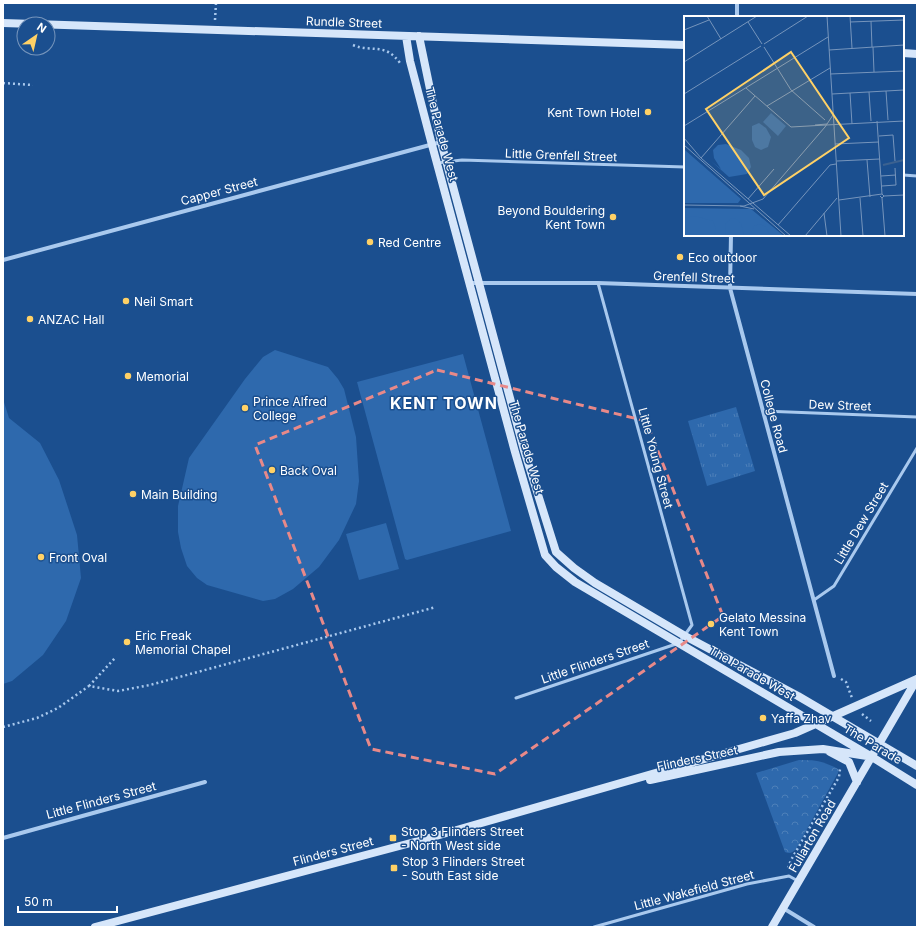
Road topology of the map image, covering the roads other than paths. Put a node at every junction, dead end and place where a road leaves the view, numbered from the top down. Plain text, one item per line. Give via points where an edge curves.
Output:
1 (738, 3) edge
2 (737, 16) edge
3 (3, 23) edge
4 (406, 36) junction
5 (419, 36) junction
6 (684, 45) edge
7 (904, 53) edge
8 (917, 54) edge
9 (441, 142) junction
10 (432, 145) junction
11 (447, 162) junction
12 (437, 163) junction
13 (684, 167) edge
14 (904, 175) edge
15 (917, 176) edge
16 (731, 236) edge
17 (3, 260) edge
18 (470, 283) junction
19 (480, 283) junction
20 (598, 283) junction
21 (730, 288) junction
22 (917, 294) edge
23 (763, 411) junction
24 (917, 417) edge
25 (917, 448) edge
26 (814, 600) junction
27 (685, 636) junction
28 (679, 643) junction
29 (834, 676) road end
30 (917, 679) edge
31 (516, 698) dead end
32 (833, 716) junction
33 (816, 724) junction
34 (879, 743) junction
35 (823, 749) junction
36 (872, 756) junction
37 (917, 766) edge
38 (205, 782) dead end
39 (857, 782) junction
40 (917, 785) edge
41 (577, 796) junction
42 (3, 838) edge
43 (799, 881) junction
44 (782, 908) junction
45 (95, 927) edge
46 (594, 927) edge
47 (772, 927) edge
48 (814, 927) edge

1 - 2 street
3 - 4 street, Rundle Street
4 - 5 street, Rundle Street
4 - 10 street, The Parade West
5 - 6 street, Rundle Street
5 - 9 street, The Parade West
7 - 8 street
9 - 10 street, Capper Street
9 - 11 street, The Parade West
10 - 12 street, The Parade West
10 - 17 street, Capper Street
11 - 12 lane, Little Grenfell Street
11 - 13 lane, Little Grenfell Street via 462,160
11 - 19 street, The Parade West
12 - 18 street, The Parade West
14 - 15 lane
16 - 21 street, College Road
18 - 19 street, Grenfell Street
18 - 28 street, The Parade West via 545,555 575,582
19 - 20 street, Grenfell Street
19 - 27 street, The Parade West via 524,450 556,552 595,583
20 - 21 street, Grenfell Street
20 - 27 lane, Little Young Street via 692,625
21 - 22 street, Grenfell Street
21 - 23 street, College Road
23 - 24 lane, Dew Street
23 - 26 street, College Road
25 - 26 lane, Little Dew Street via 834,586
26 - 29 street, College Road
27 - 28 lane
27 - 32 street, The Parade West
28 - 31 lane, Little Flinders Street
28 - 33 street, The Parade West
30 - 32 street, Flinders Street
30 - 34 street
32 - 33 street, Flinders Street
32 - 34 street, The Parade
33 - 36 street, The Parade
33 - 41 street, Flinders Street via 795,733
34 - 36 street, Fullarton Road
34 - 37 street, The Parade
35 - 36 street, Flinders Street
35 - 39 street via 849,762
35 - 41 street, Flinders Street via 779,752
36 - 39 street, Fullarton Road
36 - 40 street, The Parade
38 - 42 street, Little Flinders Street
39 - 43 street, Fullarton Road
41 - 45 street, Flinders Street
43 - 44 street, Fullarton Road
43 - 46 lane, Little Wakefield Street via 788,876 747,884
44 - 47 street, Fullarton Road
44 - 48 street

